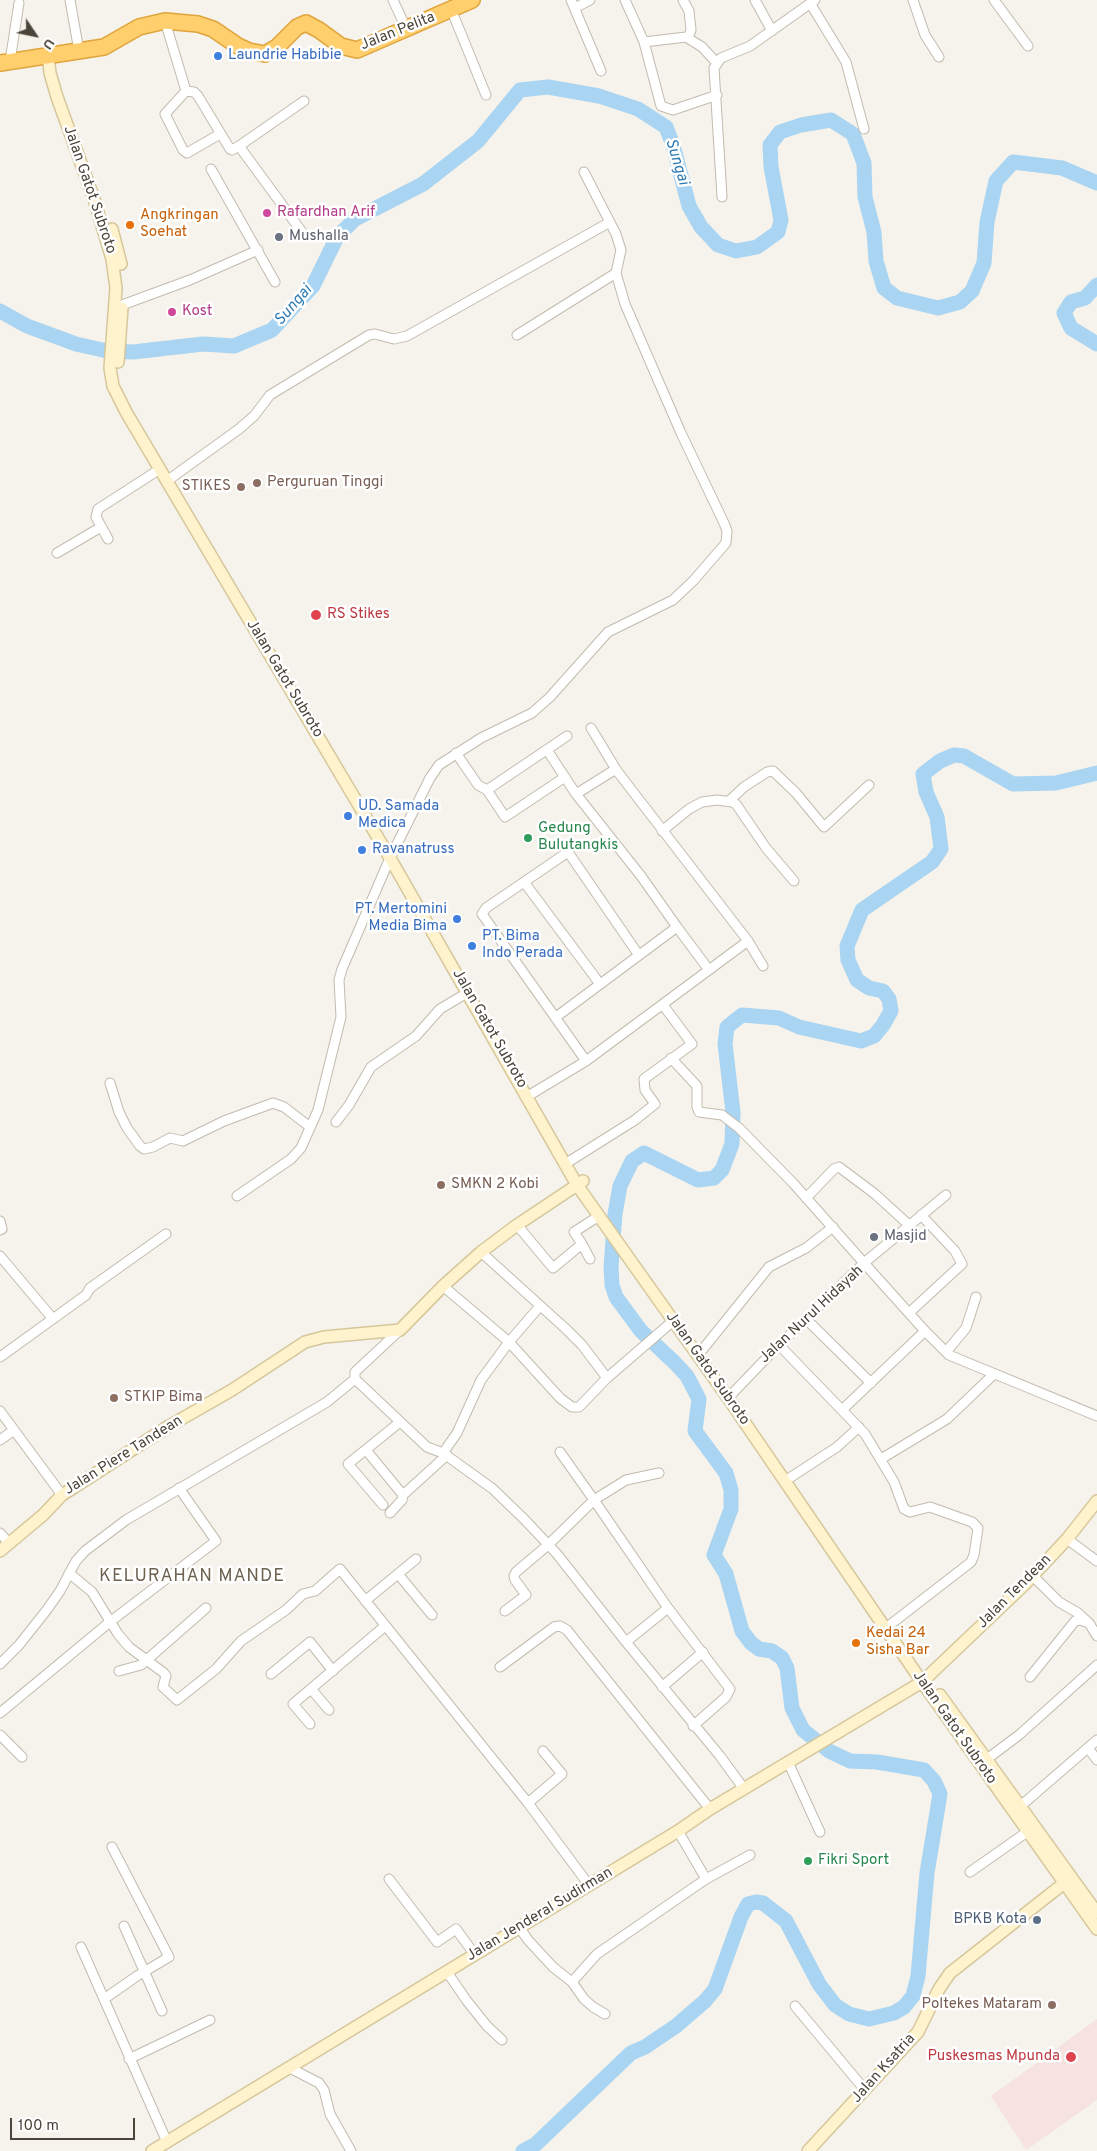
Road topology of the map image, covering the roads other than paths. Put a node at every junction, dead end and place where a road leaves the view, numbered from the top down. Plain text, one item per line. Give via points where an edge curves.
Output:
1 (70, 0) edge
2 (393, 0) edge
3 (472, 0) edge
4 (590, 0) edge
5 (626, 0) edge
6 (683, 0) edge
7 (755, 0) edge
8 (913, 0) edge
9 (994, 0) edge
10 (812, 2) edge
11 (18, 3) dead end
12 (573, 4) edge
13 (451, 9) junction
14 (165, 21) junction
15 (406, 28) junction
16 (772, 31) junction
17 (688, 38) junction
18 (644, 42) junction
19 (1028, 46) dead end
20 (79, 51) junction
21 (50, 54) junction
22 (939, 57) dead end
23 (5, 62) edge
24 (717, 63) junction
25 (601, 71) dead end
26 (186, 91) junction
27 (486, 95) dead end
28 (717, 95) junction
29 (304, 101) dead end
30 (864, 129) dead end
31 (220, 134) junction
32 (239, 146) junction
33 (211, 169) dead end
34 (584, 172) dead end
35 (722, 197) dead end
36 (96, 198) junction
37 (610, 222) junction
38 (302, 232) dead end
39 (258, 250) junction
40 (616, 273) junction
41 (275, 282) dead end
42 (122, 305) junction
43 (116, 331) junction
44 (517, 335) dead end
45 (114, 367) junction
46 (160, 469) junction
47 (171, 478) junction
48 (101, 527) junction
49 (108, 539) dead end
50 (57, 553) dead end
51 (591, 728) dead end
52 (567, 736) dead end
53 (547, 750) junction
54 (456, 753) junction
55 (616, 768) junction
56 (565, 777) junction
57 (869, 785) dead end
58 (487, 790) junction
59 (576, 794) junction
60 (729, 801) junction
61 (662, 830) junction
62 (391, 854) junction
63 (794, 881) dead end
64 (524, 882) junction
65 (678, 927) junction
66 (748, 942) junction
67 (638, 954) junction
68 (763, 966) dead end
69 (709, 970) junction
70 (600, 984) junction
71 (468, 993) junction
72 (663, 1005) junction
73 (556, 1017) junction
74 (671, 1058) junction
75 (586, 1061) junction
76 (110, 1083) dead end
77 (530, 1095) junction
78 (336, 1122) dead end
79 (310, 1127) junction
80 (568, 1162) junction
81 (580, 1183) junction
82 (946, 1195) dead end
83 (237, 1196) dead end
84 (806, 1198) junction
85 (921, 1215) junction
86 (602, 1217) junction
87 (0, 1221) edge
88 (517, 1225) junction
89 (909, 1225) junction
90 (833, 1227) junction
91 (0, 1230) edge
92 (166, 1234) dead end
93 (616, 1236) junction
94 (582, 1244) junction
95 (481, 1252) junction
96 (0, 1256) edge
97 (590, 1258) dead end
98 (864, 1263) junction
99 (443, 1286) junction
100 (976, 1297) dead end
101 (540, 1306) junction
102 (910, 1312) junction
103 (52, 1319) junction
104 (806, 1319) junction
105 (670, 1324) junction
106 (400, 1330) junction
107 (925, 1331) junction
108 (509, 1342) junction
109 (779, 1345) junction
110 (703, 1350) junction
111 (946, 1352) junction
112 (0, 1357) edge
113 (994, 1374) junction
114 (607, 1378) junction
115 (355, 1379) junction
116 (871, 1383) junction
117 (730, 1395) junction
118 (842, 1410) junction
119 (0, 1411) edge
120 (1097, 1416) edge
121 (400, 1422) junction
122 (860, 1427) junction
123 (14, 1430) junction
124 (0, 1440) edge
125 (366, 1450) junction
126 (560, 1452) dead end
127 (445, 1454) junction
128 (881, 1460) junction
129 (659, 1472) dead end
130 (791, 1477) junction
131 (179, 1488) junction
132 (62, 1495) junction
133 (403, 1495) junction
134 (594, 1500) junction
135 (1097, 1501) edge
136 (383, 1506) dead end
137 (390, 1512) dead end
138 (814, 1517) junction
139 (0, 1533) edge
140 (1067, 1539) junction
141 (548, 1545) junction
142 (4, 1547) edge
143 (416, 1559) dead end
144 (1097, 1561) edge
145 (69, 1573) junction
146 (398, 1574) junction
147 (1033, 1576) junction
148 (365, 1601) junction
149 (206, 1608) dead end
150 (668, 1608) junction
151 (505, 1611) dead end
152 (432, 1615) dead end
153 (112, 1621) junction
154 (1089, 1623) junction
155 (891, 1624) junction
156 (385, 1626) junction
157 (1097, 1636) edge
158 (626, 1642) junction
159 (703, 1652) junction
160 (145, 1660) junction
161 (0, 1664) edge
162 (1097, 1665) edge
163 (500, 1667) dead end
164 (119, 1671) dead end
165 (333, 1671) junction
166 (271, 1674) dead end
167 (1030, 1676) dead end
168 (925, 1680) junction
169 (662, 1687) junction
170 (311, 1689) junction
171 (329, 1710) dead end
172 (0, 1713) edge
173 (310, 1724) dead end
174 (693, 1726) junction
175 (0, 1735) edge
176 (1097, 1740) edge
177 (1088, 1748) junction
178 (543, 1751) dead end
179 (22, 1758) dead end
180 (1097, 1760) edge
181 (788, 1762) junction
182 (984, 1762) junction
183 (744, 1789) junction
184 (528, 1803) junction
185 (710, 1809) junction
186 (1017, 1810) junction
187 (678, 1831) junction
188 (820, 1832) dead end
189 (1027, 1832) junction
190 (112, 1847) dead end
191 (750, 1855) dead end
192 (970, 1872) dead end
193 (389, 1879) dead end
194 (706, 1879) junction
195 (1063, 1884) junction
196 (589, 1885) junction
197 (1094, 1912) edge
198 (124, 1926) dead end
199 (519, 1927) junction
200 (1097, 1929) edge
201 (81, 1946) dead end
202 (475, 1954) junction
203 (145, 1972) junction
204 (447, 1972) junction
205 (572, 1982) junction
206 (104, 1999) junction
207 (795, 2006) dead end
208 (162, 2011) dead end
209 (605, 2014) dead end
210 (210, 2020) dead end
211 (502, 2040) dead end
212 (129, 2059) junction
213 (290, 2068) junction
214 (866, 2090) junction
215 (167, 2142) junction
216 (152, 2151) edge
217 (351, 2151) edge
218 (808, 2151) edge

1 - 20 street
2 - 15 street
3 - 13 highway, Jalan Pelita
4 - 12 street
5 - 18 street
6 - 17 street via 689,11 691,30
7 - 16 street
8 - 22 street via 925,35
9 - 19 street
10 - 16 street
10 - 30 street via 846,62
11 - 23 street
12 - 25 street
13 - 15 highway, Jalan Pelita
13 - 27 street
14 - 15 highway, Jalan Pelita via 198,24 249,51 265,54 306,23 342,46 357,50
14 - 20 highway, Jalan Pelita via 139,27 104,47
14 - 26 street
16 - 24 street
17 - 18 street
17 - 24 street
18 - 28 street via 661,106 672,110
20 - 21 highway, Jalan Pelita
21 - 23 highway, Jalan Pelita
21 - 36 street, Jalan Gatot Subroto via 50,72 57,97
24 - 28 street via 714,68
26 - 31 street via 198,96
26 - 31 street via 165,114 183,150 188,153
28 - 35 street
29 - 32 street
31 - 32 street via 230,149
32 - 38 street
33 - 39 street
34 - 37 street
36 - 42 street, Jalan Gatot Subroto via 118,249 122,269
36 - 43 street, Jalan Gatot Subroto via 115,274
37 - 40 street via 621,250
37 - 47 street via 407,336 394,339 369,335 270,395 239,429
39 - 41 street
39 - 42 street
40 - 44 street
40 - 54 street via 625,304 677,424 724,522 726,543 673,600 608,632 532,713
42 - 43 street, Jalan Gatot Subroto
43 - 45 street, Jalan Gatot Subroto
45 - 46 street, Jalan Gatot Subroto via 114,386 120,401
45 - 47 street, Jalan Gatot Subroto via 124,395
46 - 48 street via 98,509 96,517
46 - 62 street, Jalan Gatot Subroto
47 - 62 street, Jalan Gatot Subroto
48 - 49 street
48 - 50 street
51 - 55 street
52 - 53 street
53 - 56 street
53 - 58 street
54 - 58 street via 478,785
54 - 62 street via 439,765 430,778
55 - 59 street
55 - 61 street
56 - 58 street via 505,817
56 - 59 street
57 - 60 street via 824,827 773,771 744,787
59 - 65 street
60 - 61 street via 702,802
60 - 63 street via 736,804 766,848
61 - 66 street
62 - 71 street, Jalan Gatot Subroto
62 - 77 street, Jalan Gatot Subroto
62 - 79 street via 342,969 341,1017 318,1110
64 - 67 street via 568,852
64 - 70 street
64 - 73 street via 482,914
65 - 67 street
65 - 69 street
66 - 68 street
66 - 69 street
67 - 70 street
69 - 72 street
70 - 73 street
71 - 77 street, Jalan Gatot Subroto
71 - 78 street via 440,1009 416,1036 371,1068
72 - 74 street via 692,1044
72 - 75 street
73 - 75 street
74 - 80 street via 644,1079 645,1090 655,1102 652,1108
74 - 84 street via 697,1086 700,1112 722,1115 763,1151
75 - 77 street
76 - 79 street via 126,1128 146,1149 170,1138 183,1141 273,1103 284,1107
77 - 80 street, Jalan Gatot Subroto
79 - 83 street via 297,1154
80 - 81 street, Jalan Gatot Subroto
81 - 86 street, Jalan Gatot Subroto
81 - 88 street
82 - 85 street
84 - 89 street via 834,1169 840,1167
84 - 90 street
85 - 89 street
85 - 102 street via 962,1264
86 - 93 street, Jalan Gatot Subroto
86 - 94 street via 574,1232
87 - 91 street
88 - 94 street via 553,1268
88 - 95 street
89 - 98 street
90 - 98 street
90 - 110 street via 806,1248 769,1267
92 - 103 street
93 - 105 street, Jalan Gatot Subroto
93 - 110 street, Jalan Gatot Subroto
94 - 97 street
95 - 99 street
95 - 101 street
96 - 103 street
98 - 102 street, Jalan Nurul Hidayah
98 - 104 street, Jalan Nurul Hidayah
99 - 106 street
99 - 108 street
100 - 111 street via 966,1328
101 - 108 street
101 - 114 street via 582,1345
102 - 107 street, Jalan Nurul Hidayah
103 - 112 street
104 - 109 street, Jalan Nurul Hidayah
104 - 116 street
105 - 114 street
105 - 117 street, Jalan Gatot Subroto
106 - 115 street via 355,1372
106 - 132 street, Jalan Piere Tandean via 324,1337 305,1342
107 - 111 street, Jalan Nurul Hidayah
107 - 116 street
108 - 114 street via 572,1407 579,1407
108 - 127 street via 482,1380
109 - 117 street, Jalan Nurul Hidayah
109 - 118 street
110 - 117 street, Jalan Gatot Subroto
111 - 113 street, Jalan Nurul Hidayah
113 - 120 street, Jalan Nurul Hidayah
113 - 128 street via 947,1420
115 - 121 street
115 - 131 street via 327,1402
116 - 118 street
117 - 130 street, Jalan Gatot Subroto
117 - 138 street, Jalan Gatot Subroto
118 - 122 street
119 - 123 street
121 - 125 street
121 - 127 street via 426,1447
122 - 128 street
122 - 130 street via 837,1447
123 - 124 street
123 - 132 street
125 - 133 street
125 - 136 street via 348,1464
126 - 134 street
127 - 133 street
127 - 141 street via 493,1489
128 - 155 street via 904,1509 910,1512 930,1507 972,1522 978,1530 971,1562
129 - 134 street via 626,1480
130 - 138 street, Jalan Gatot Subroto
131 - 145 street via 126,1520 85,1551
131 - 153 street via 216,1541
132 - 142 street, Jalan Piere Tandean via 44,1515
133 - 137 street
134 - 141 street
134 - 150 street
135 - 140 street, Jalan Tendean
138 - 155 street, Jalan Gatot Subroto
138 - 168 street, Jalan Gatot Subroto
139 - 142 street
140 - 144 street
140 - 147 street, Jalan Tendean
141 - 151 street via 514,1576 526,1595
141 - 158 street
143 - 146 street
145 - 153 street via 92,1592
145 - 161 street via 46,1611
146 - 148 street
146 - 152 street
147 - 154 street via 1059,1602
147 - 168 street, Jalan Tendean
148 - 156 street
148 - 160 street via 340,1569 241,1641 216,1669 178,1700 163,1686 164,1673
149 - 160 street
150 - 158 street
150 - 159 street
153 - 160 street via 118,1634
153 - 172 street
154 - 157 street
154 - 167 street via 1076,1622
155 - 168 street, Jalan Gatot Subroto
156 - 165 street
156 - 184 street
158 - 169 street
159 - 169 street
159 - 174 street via 730,1691
160 - 164 street via 138,1667
162 - 182 street
163 - 185 street via 554,1627 567,1630
165 - 166 street via 310,1642
165 - 170 street
168 - 181 street, Jalan Jenderal Sudirman
168 - 182 street, Jalan Gatot Subroto
169 - 174 street
170 - 171 street
170 - 173 street via 293,1704
174 - 183 street
175 - 179 street
176 - 177 street
177 - 180 street
177 - 186 street
178 - 184 street via 562,1774
181 - 183 street, Jalan Jenderal Sudirman
181 - 188 street
182 - 186 street, Jalan Gatot Subroto
183 - 185 street, Jalan Jenderal Sudirman
184 - 196 street
185 - 187 street, Jalan Jenderal Sudirman
186 - 189 street, Jalan Gatot Subroto
186 - 197 street, Jalan Gatot Subroto
187 - 194 street
187 - 196 street, Jalan Jenderal Sudirman
189 - 192 street
189 - 195 street, Jalan Gatot Subroto
190 - 203 street via 169,1955 168,1960
191 - 194 street
193 - 202 street via 437,1942 456,1929
194 - 205 street via 597,1954
195 - 197 street, Jalan Gatot Subroto
195 - 214 street, Jalan Ksatria via 950,1972 918,2032
196 - 199 street, Jalan Jenderal Sudirman
197 - 200 street, Jalan Gatot Subroto
198 - 203 street
199 - 202 street, Jalan Jenderal Sudirman
199 - 205 street via 553,1967
201 - 206 street
202 - 204 street, Jalan Jenderal Sudirman
203 - 206 street
203 - 208 street
204 - 211 street via 467,2001
204 - 213 street, Jalan Jenderal Sudirman
205 - 209 street via 584,1999
206 - 212 street
207 - 214 street
210 - 212 street
212 - 215 street
213 - 215 street, Jalan Jenderal Sudirman
213 - 217 street via 320,2083 330,2114
214 - 218 street, Jalan Ksatria
215 - 216 street, Jalan Jenderal Sudirman

